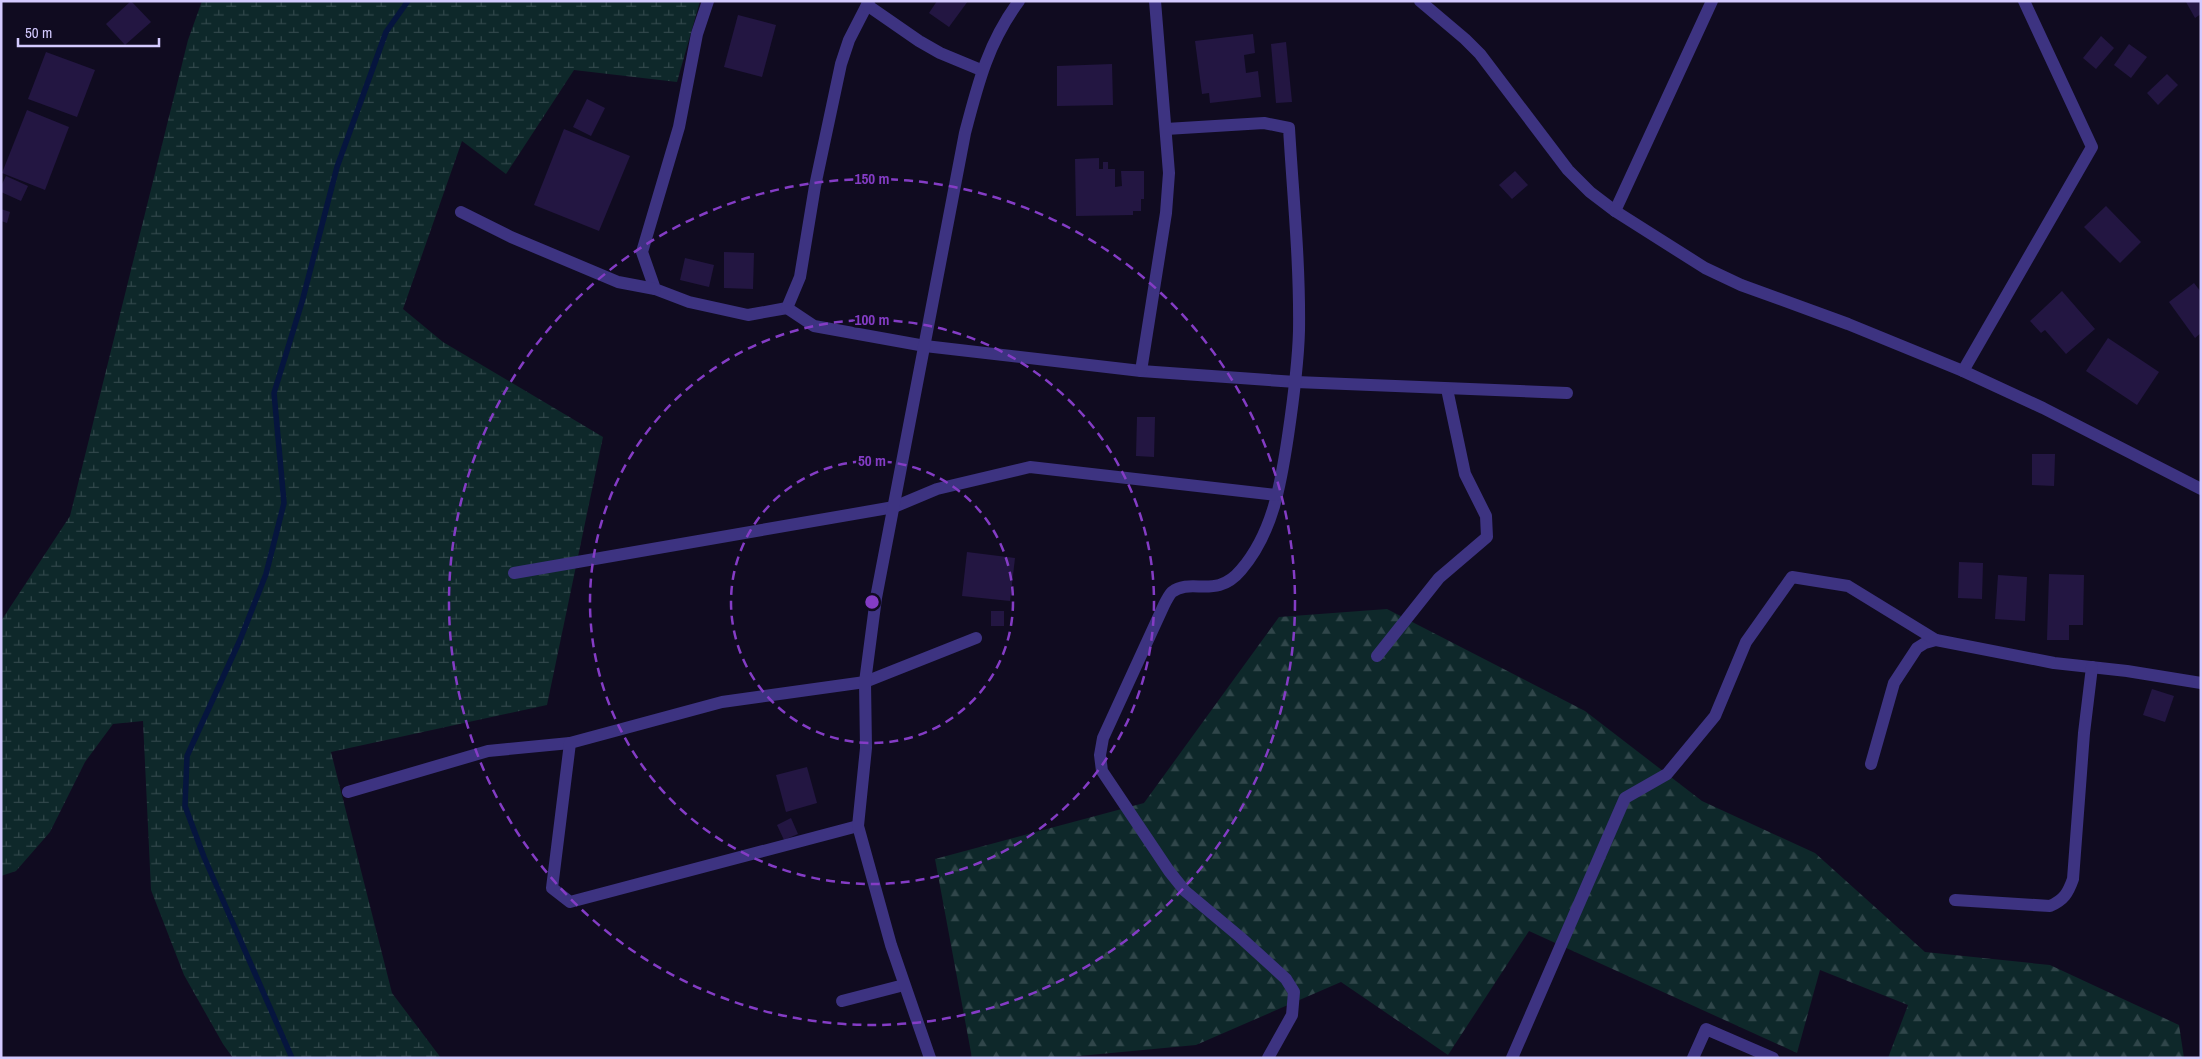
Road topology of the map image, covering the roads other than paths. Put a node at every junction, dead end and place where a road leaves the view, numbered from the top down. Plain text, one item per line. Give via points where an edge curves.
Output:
1 (708, 1) edge
2 (1019, 1) edge
3 (1155, 1) edge
4 (1420, 1) edge
5 (1712, 1) edge
6 (2024, 1) edge
7 (868, 3) edge
8 (981, 70) junction
9 (1166, 128) junction
10 (1615, 211) junction
11 (461, 212) dead end
12 (654, 288) junction
13 (787, 308) junction
14 (925, 346) junction
15 (1141, 371) junction
16 (1963, 371) junction
17 (1296, 382) junction
18 (1448, 389) junction
19 (1567, 394) dead end
20 (2201, 489) edge
21 (1277, 496) junction
22 (894, 507) junction
23 (514, 572) dead end
24 (976, 638) dead end
25 (1936, 640) junction
26 (1377, 656) dead end
27 (2092, 667) junction
28 (865, 682) junction
29 (2201, 683) edge
30 (570, 743) junction
31 (1870, 764) dead end
32 (348, 792) dead end
33 (858, 826) junction
34 (1955, 900) dead end
35 (904, 985) junction
36 (842, 1002) dead end
37 (930, 1058) edge
38 (1268, 1058) edge
39 (1512, 1058) edge
40 (1693, 1058) edge
41 (1773, 1058) edge

1 - 12 street via 697,34 680,127 642,252
2 - 8 street via 1002,24
3 - 9 street
4 - 10 street via 1475,49 1568,170
5 - 10 street
6 - 16 street via 2092,147
7 - 8 street via 919,41
7 - 13 street via 841,64 800,277
8 - 14 street via 965,133
9 - 15 street via 1169,173 1166,213
9 - 17 street via 1264,123 1289,128 1299,280
10 - 16 street via 1705,268 1741,286 1848,324
11 - 12 street via 618,282
12 - 13 street via 689,302 748,315
13 - 14 street via 814,326
14 - 15 street
14 - 22 street
15 - 17 street
16 - 20 street
17 - 18 street
17 - 21 street
18 - 19 street
18 - 26 street via 1465,474 1486,516 1487,537 1439,578
21 - 22 street via 1030,467 936,489
21 - 38 street via 1261,539 1241,570 1226,583 1213,588 1182,587 1171,593 1103,738 1100,754 1102,771 1185,891 1240,937 1286,980 1294,992 1292,1015
22 - 23 street
22 - 28 street via 876,598
24 - 28 street
25 - 27 street via 2054,663
25 - 31 street via 1917,648 1894,683
25 - 39 street via 1848,586 1792,577 1746,642 1715,716 1667,774 1625,798
27 - 29 street
27 - 34 street via 2073,879 2068,892 2061,902 2050,906
28 - 30 street via 722,702
28 - 33 street via 866,748
30 - 32 street via 488,751
30 - 33 street via 552,888 570,902
33 - 35 street
35 - 36 street
35 - 37 street
40 - 41 street via 1706,1029

